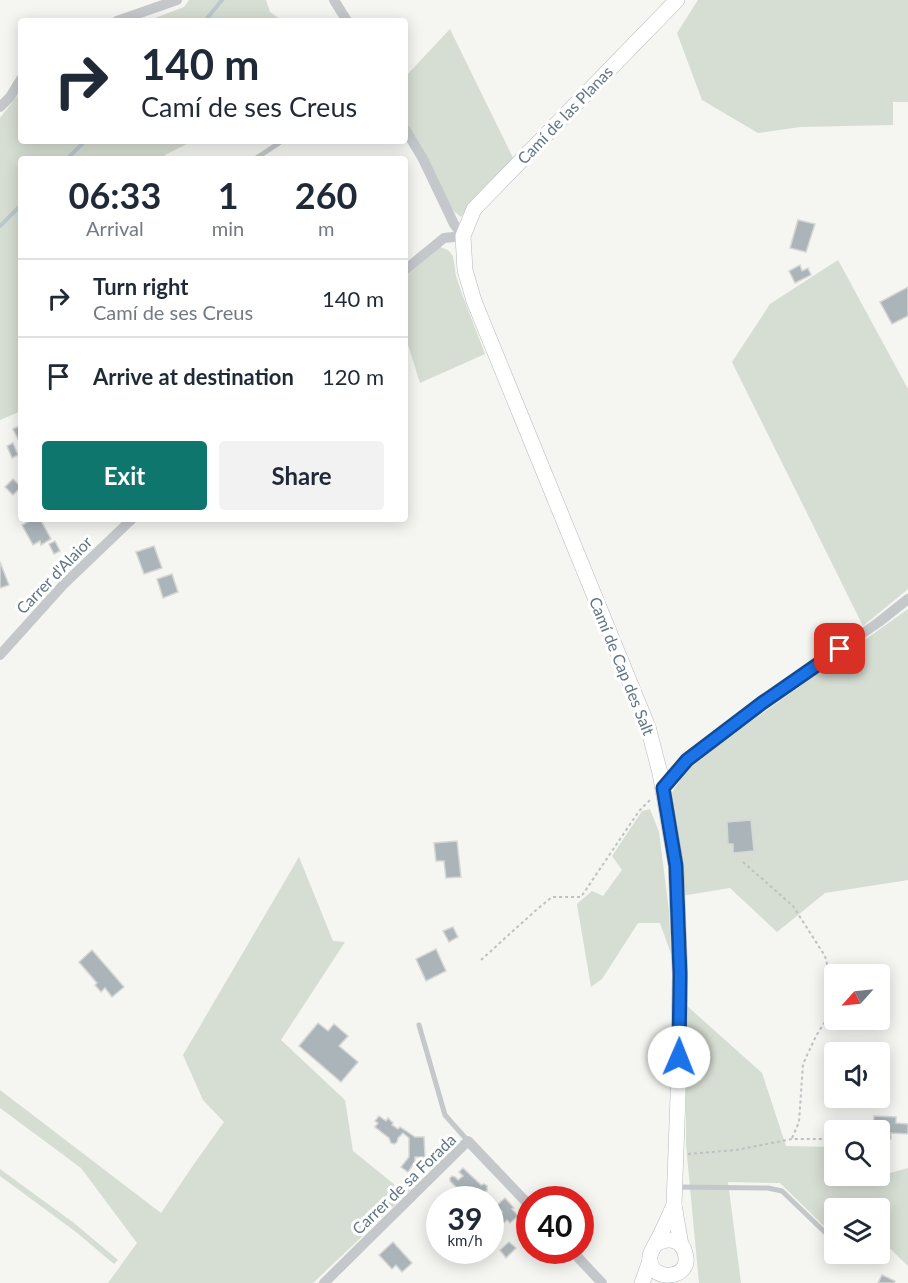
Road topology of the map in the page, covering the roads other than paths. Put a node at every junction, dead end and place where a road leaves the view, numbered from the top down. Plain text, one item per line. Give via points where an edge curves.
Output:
1 (177, 0) edge
2 (334, 0) edge
3 (677, 0) edge
4 (126, 18) edge
5 (345, 18) edge
6 (18, 84) edge
7 (0, 108) edge
8 (408, 134) edge
9 (278, 144) edge
10 (260, 156) edge
11 (463, 236) junction
12 (408, 268) edge
13 (129, 522) edge
14 (908, 599) edge
15 (0, 655) edge
16 (663, 788) junction
17 (419, 1025) dead end
18 (468, 1141) junction
19 (674, 1187) junction
20 (516, 1191) edge
21 (674, 1205) junction
22 (824, 1231) edge
23 (655, 1245) junction
24 (681, 1245) junction
25 (650, 1262) junction
26 (584, 1264) edge
27 (685, 1265) junction
28 (668, 1279) edge
29 (324, 1283) edge
30 (602, 1283) edge
31 (642, 1283) edge
32 (691, 1283) edge

1 - 4 street
2 - 5 street
3 - 11 street, Camí de las Planas via 474,209
6 - 7 street
8 - 11 street, Camí de Cap des Salt
9 - 10 lane
11 - 12 street via 444,238
11 - 16 street, Camí de Cap des Salt via 465,270 474,301 648,727
13 - 15 street, Carrer d'Alaior via 63,585
14 - 16 street via 687,760
16 - 19 street, Camí de Cap des Salt via 676,866 680,964
17 - 18 lane via 445,1115
18 - 20 street, Carrer de sa Forada
18 - 29 street, Carrer de sa Forada
19 - 21 street, Camí de Cap des Salt
19 - 22 lane via 782,1191
21 - 23 street, Camí de Cap des Salt
21 - 24 street, Camí de Cap des Salt
23 - 24 street via 666,1240
23 - 25 street
24 - 27 street
25 - 28 street
25 - 31 street
26 - 30 street
27 - 28 street
27 - 32 street

